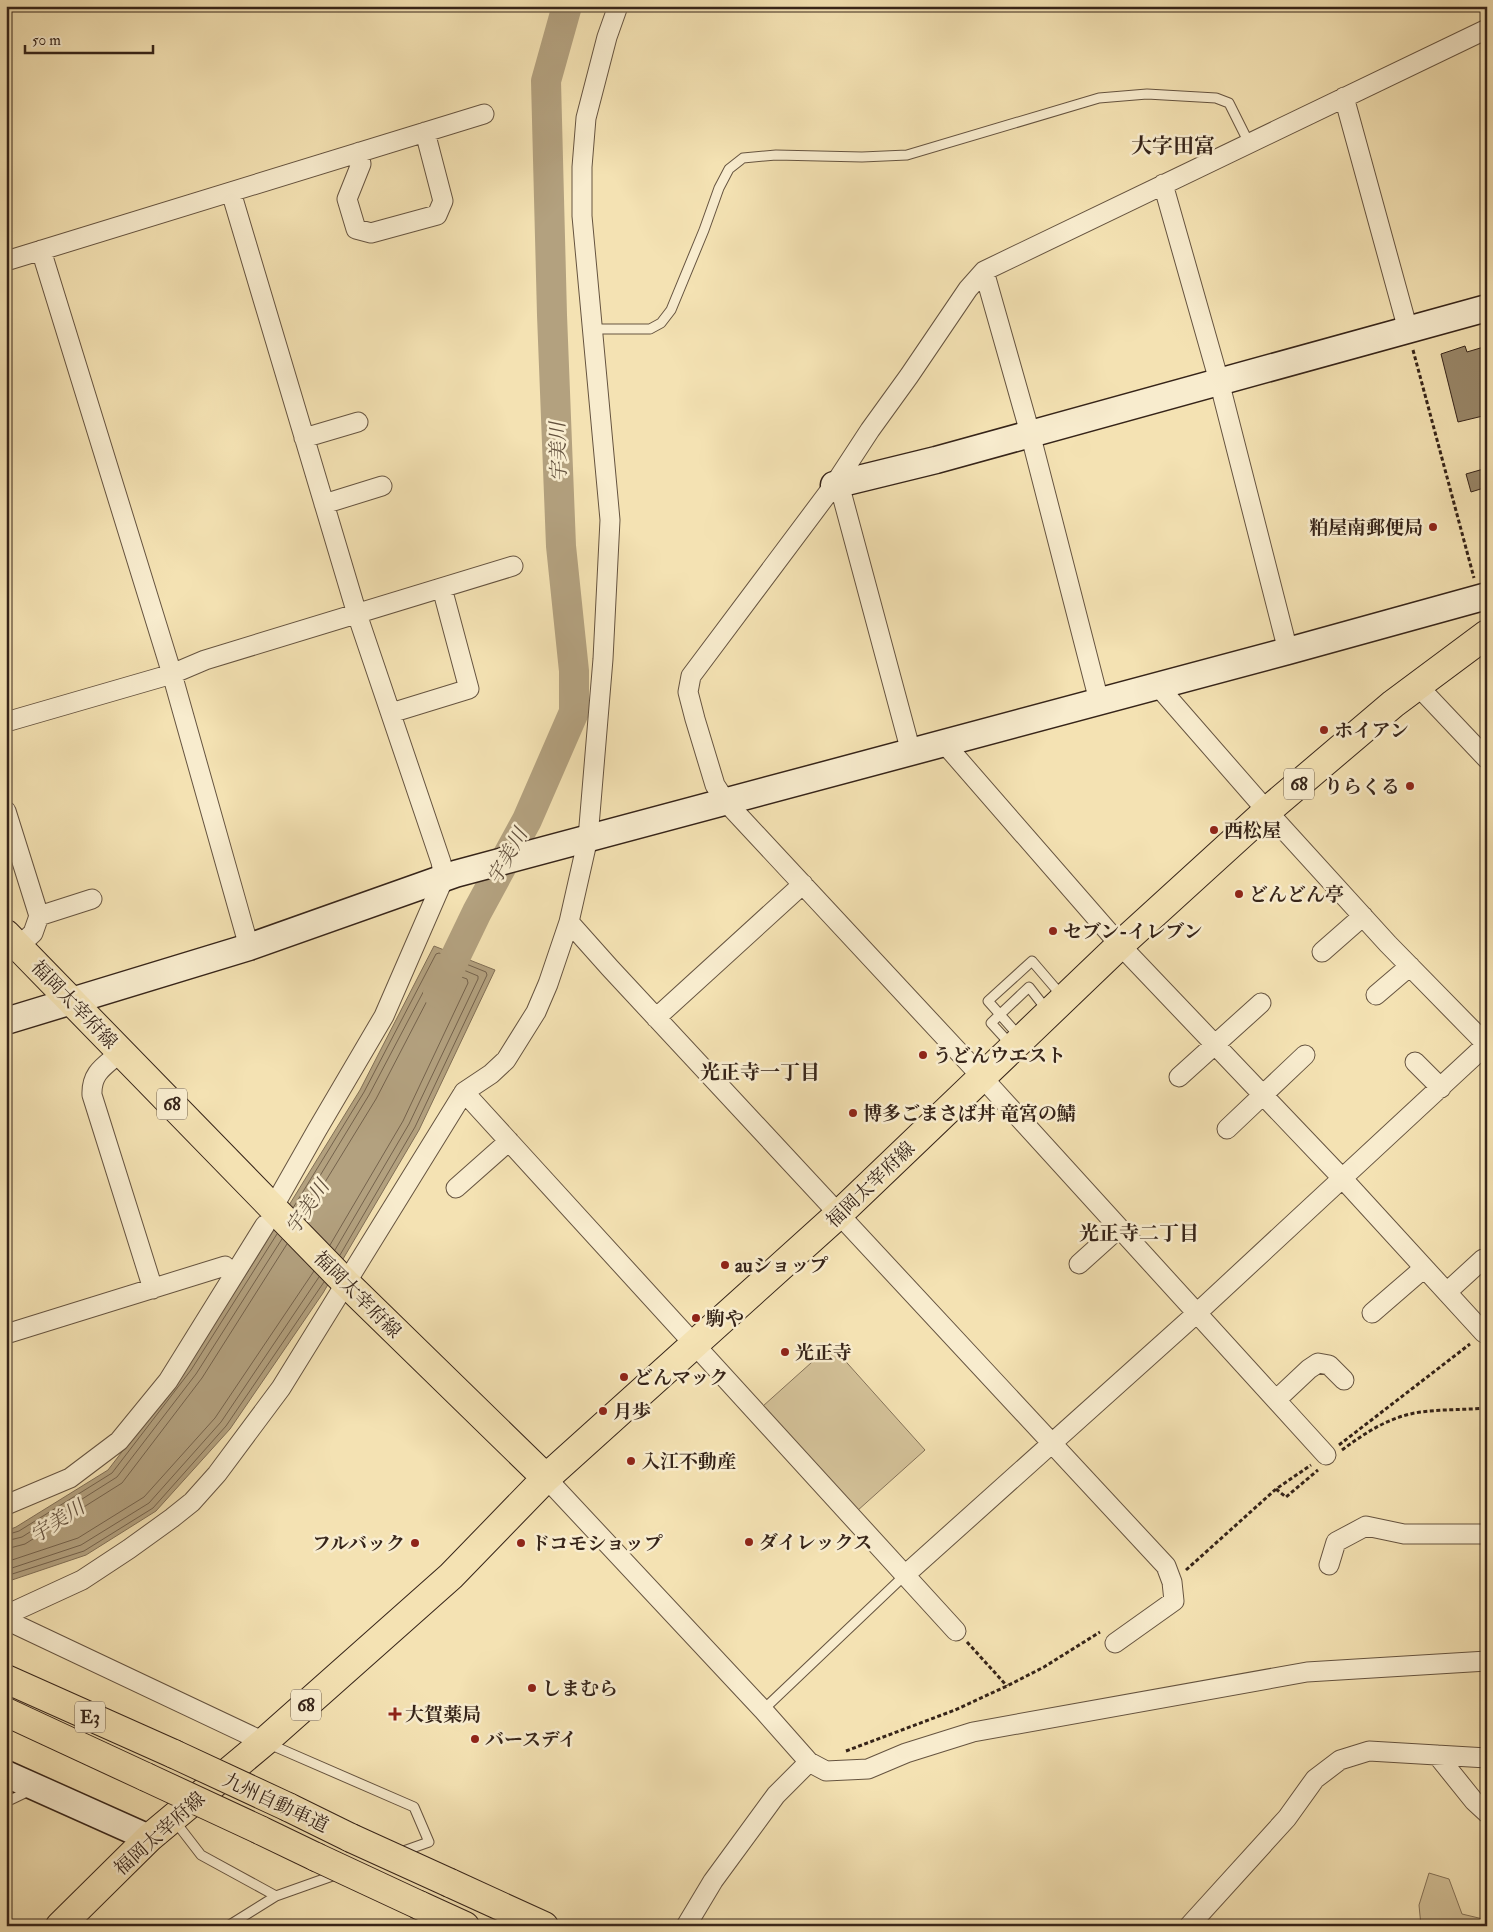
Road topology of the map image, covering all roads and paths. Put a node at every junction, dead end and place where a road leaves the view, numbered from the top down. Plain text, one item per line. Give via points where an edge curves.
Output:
1 (618, 6) edge
2 (1487, 29) edge
3 (1344, 97) junction
4 (484, 114) dead end
5 (425, 132) junction
6 (1249, 142) junction
7 (359, 152) junction
8 (1162, 184) junction
9 (231, 192) junction
10 (41, 250) junction
11 (6, 261) edge
12 (984, 271) junction
13 (1487, 308) edge
14 (593, 329) junction
15 (1408, 330) junction
16 (1219, 381) junction
17 (358, 422) dead end
18 (1030, 433) junction
19 (304, 438) junction
20 (837, 484) junction
21 (382, 486) dead end
22 (324, 504) junction
23 (513, 566) dead end
24 (442, 588) junction
25 (1483, 597) edge
26 (357, 614) junction
27 (1487, 634) edge
28 (1288, 651) junction
29 (172, 674) junction
30 (1157, 685) junction
31 (1417, 685) junction
32 (1099, 701) junction
33 (391, 713) junction
34 (6, 722) edge
35 (944, 743) junction
36 (911, 752) junction
37 (1487, 759) edge
38 (726, 802) junction
39 (6, 811) edge
40 (1268, 811) junction
41 (577, 842) junction
42 (449, 876) junction
43 (803, 884) junction
44 (92, 899) dead end
45 (40, 916) junction
46 (1362, 916) junction
47 (570, 922) junction
48 (12, 940) edge
49 (1120, 945) junction
50 (250, 947) junction
51 (1322, 952) dead end
52 (1410, 966) junction
53 (1376, 996) dead end
54 (71, 1001) junction
55 (1261, 1003) dead end
56 (1056, 1005) junction
57 (1000, 1015) junction
58 (656, 1018) junction
59 (6, 1021) edge
60 (1017, 1042) junction
61 (1215, 1044) junction
62 (1487, 1045) edge
63 (121, 1052) junction
64 (1305, 1055) dead end
65 (1415, 1062) dead end
66 (981, 1076) junction
67 (1179, 1077) dead end
68 (1441, 1088) junction
69 (464, 1092) junction
70 (1263, 1095) junction
71 (1227, 1129) dead end
72 (509, 1141) junction
73 (1343, 1179) junction
74 (456, 1188) dead end
75 (272, 1210) junction
76 (839, 1214) junction
77 (1119, 1228) junction
78 (1483, 1259) dead end
79 (1079, 1264) dead end
80 (225, 1266) dead end
81 (1424, 1268) junction
82 (346, 1283) junction
83 (153, 1289) junction
84 (1447, 1292) junction
85 (1196, 1313) junction
86 (1372, 1313) dead end
87 (1484, 1333) joint
88 (6, 1334) edge
89 (695, 1346) junction
90 (1344, 1380) dead end
91 (1276, 1400) junction
92 (1487, 1408) edge
93 (1051, 1443) junction
94 (1327, 1459) junction
95 (546, 1478) junction
96 (1276, 1489) junction
97 (6, 1505) edge
98 (1487, 1534) edge
99 (1329, 1565) dead end
100 (905, 1575) junction
101 (1172, 1582) junction
102 (6, 1614) edge
103 (6, 1620) edge
104 (956, 1631) joint
105 (1112, 1635) joint
106 (1487, 1661) edge
107 (6, 1679) edge
108 (1007, 1686) junction
109 (763, 1710) junction
110 (6, 1712) edge
111 (264, 1742) junction
112 (845, 1752) dead end
113 (1437, 1755) junction
114 (1487, 1758) edge
115 (809, 1762) junction
116 (6, 1774) edge
117 (36, 1787) junction
118 (6, 1802) edge
119 (1487, 1813) edge
120 (172, 1818) junction
121 (149, 1838) junction
122 (375, 1861) dead end
123 (357, 1868) dead end
124 (276, 1896) junction
125 (60, 1926) edge
126 (228, 1926) edge
127 (465, 1926) edge
128 (544, 1926) edge
129 (686, 1926) edge
130 (1189, 1926) edge

1 - 14 street via 586,118 582,167 582,216
2 - 3 street
3 - 6 street
3 - 15 street
4 - 5 street
5 - 7 street
5 - 7 street via 443,201 437,215 371,233 356,229 347,199 361,164
6 - 8 street
6 - 14 lane via 1229,103 1216,98 1147,94 1100,98 907,155 743,158 729,169 719,188 672,310 661,323 650,329
7 - 9 street
8 - 12 street
8 - 16 street
9 - 10 street
9 - 19 street
10 - 11 street
10 - 29 street
12 - 18 street
12 - 20 street via 968,289
13 - 15 street
14 - 41 street via 610,520 603,658
15 - 16 street
15 - 25 path
16 - 18 street
16 - 28 street
17 - 19 street
18 - 20 street
18 - 32 street
19 - 22 street
20 - 36 street
20 - 38 street via 691,676 688,692 693,710 715,785
21 - 22 street
22 - 26 street
23 - 24 street
24 - 26 street
24 - 33 street via 469,689
25 - 28 street
26 - 29 street via 205,660
26 - 33 street
27 - 31 main road, 福岡太宰府線 / 68
28 - 30 street
29 - 34 street
29 - 50 street
30 - 32 street
30 - 40 street
31 - 37 street
31 - 40 main road, 福岡太宰府線 / 68
32 - 35 street
33 - 42 street via 441,862
35 - 36 street
35 - 49 street
36 - 38 street
38 - 41 street
38 - 43 street
39 - 45 street
40 - 46 street
40 - 49 main road, 福岡太宰府線 / 68
41 - 42 street
41 - 47 street
42 - 50 street
42 - 75 street via 384,1016
43 - 58 street
43 - 66 street
44 - 45 street
45 - 48 street via 33,933
46 - 51 street
46 - 52 street
47 - 58 street
47 - 69 street via 536,1012 506,1060
48 - 54 main road, 福岡太宰府線 / 68
49 - 56 main road, 福岡太宰府線 / 68
49 - 61 street
50 - 54 street
52 - 53 street
52 - 62 street
54 - 59 street
54 - 63 main road, 福岡太宰府線 / 68
55 - 61 street
56 - 57 lane via 1029,987
56 - 57 lane via 1032,962 988,1001
56 - 60 main road, 福岡太宰府線 / 68
57 - 60 lane
58 - 76 street
60 - 66 main road, 福岡太宰府線 / 68
61 - 67 street
61 - 70 street
62 - 68 street
63 - 75 main road, 福岡太宰府線 / 68
63 - 83 street via 95,1075 92,1095
64 - 70 street
65 - 68 street
66 - 76 main road, 福岡太宰府線 / 68
66 - 77 street
68 - 73 street
69 - 72 street
69 - 82 street
70 - 71 street
70 - 73 street
72 - 74 street
72 - 89 street
73 - 81 street
73 - 85 street
75 - 82 main road, 福岡太宰府線 / 68
75 - 97 street via 168,1381 119,1441 70,1478
76 - 89 main road, 福岡太宰府線 / 68
76 - 93 street
77 - 79 street
77 - 85 street
78 - 84 street
80 - 83 street
81 - 84 street
81 - 86 street
82 - 95 main road, 福岡太宰府線 / 68
82 - 102 street via 281,1388 192,1502 82,1580
83 - 88 street
84 - 87 street
85 - 91 street
85 - 93 street
87 - 94 path
89 - 95 main road, 福岡太宰府線 / 68
89 - 100 street
90 - 91 street via 1329,1365 1318,1363
91 - 94 street
92 - 94 path via 1420,1412 1394,1419 1372,1429
93 - 100 street
93 - 101 street via 1166,1566
94 - 96 path
94 - 96 path via 1286,1497
95 - 109 street
95 - 111 main road, 福岡太宰府線 / 68 via 451,1576
96 - 101 path
98 - 99 street via 1404,1534 1366,1526 1336,1542
100 - 104 street
100 - 109 lane
101 - 105 street via 1174,1602
103 - 111 street
104 - 108 path
105 - 108 path
106 - 115 street via 1307,1672 973,1732 868,1769 826,1771
107 - 128 main road, 九州自動車道 / E3, bridge
108 - 112 path via 955,1710
109 - 115 street
110 - 127 main road, 九州自動車道 / E3, bridge
111 - 120 main road, 福岡太宰府線 / 68
111 - 122 lane via 414,1807 429,1842
113 - 114 street
113 - 119 street
113 - 130 street via 1369,1752 1340,1760 1315,1779 1287,1818
115 - 129 street via 776,1796 713,1881
116 - 117 street
117 - 118 lane
117 - 121 street
120 - 121 main road, 福岡太宰府線 / 68
120 - 124 lane via 201,1855
121 - 125 main road, 福岡太宰府線 / 68
123 - 124 lane
124 - 126 lane

